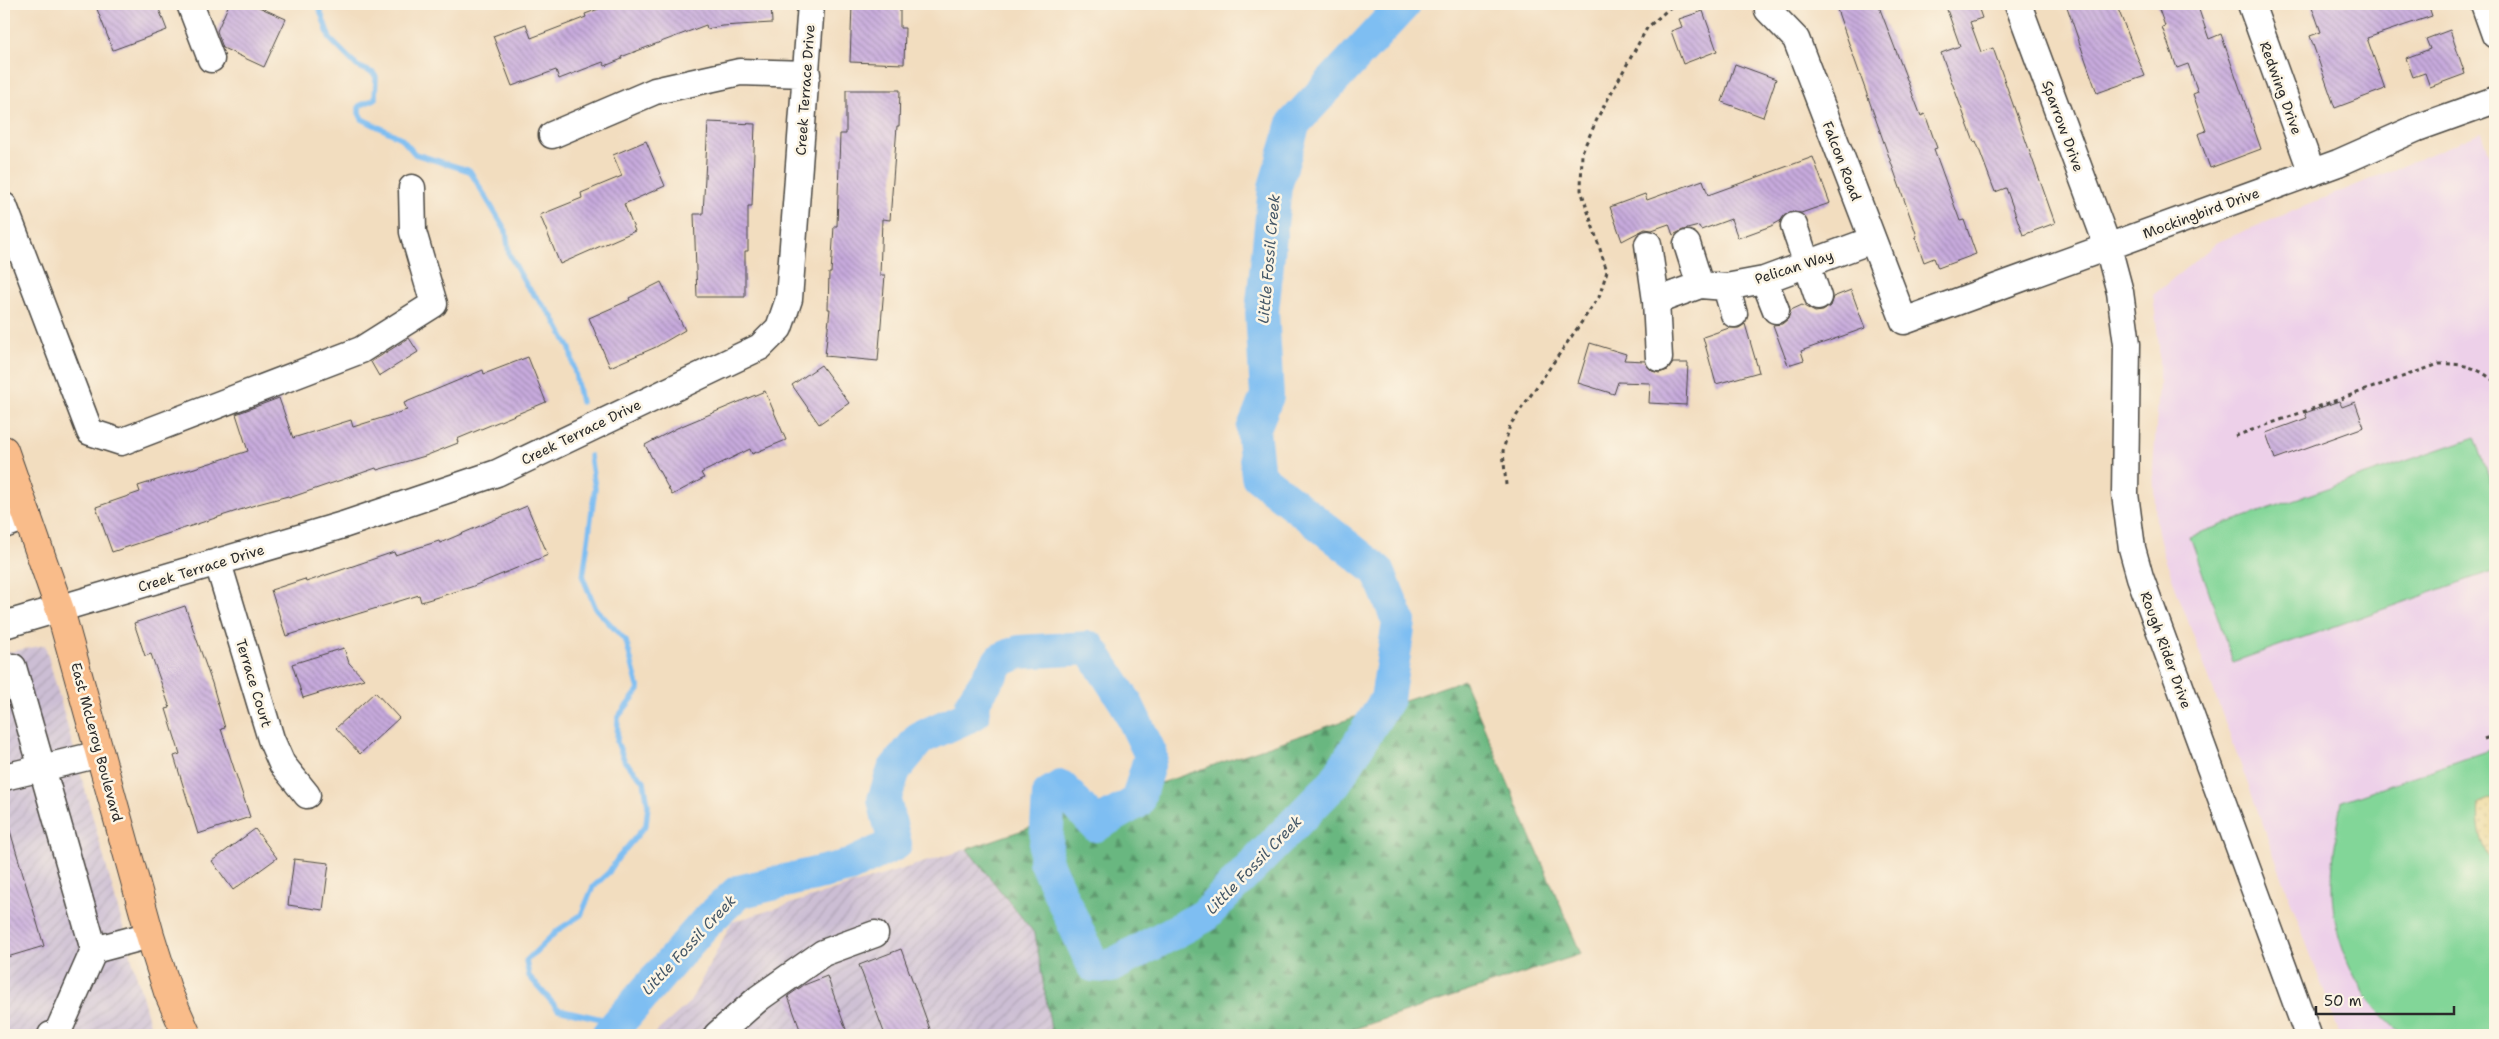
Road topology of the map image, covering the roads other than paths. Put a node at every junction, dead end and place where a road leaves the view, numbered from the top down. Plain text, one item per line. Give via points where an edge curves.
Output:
1 (190, 4) edge
2 (811, 4) edge
3 (2018, 4) edge
4 (2250, 4) edge
5 (2484, 4) edge
6 (1768, 10) dead end
7 (2495, 35) edge
8 (211, 60) dead end
9 (807, 74) junction
10 (2495, 100) edge
11 (552, 135) dead end
12 (2312, 173) junction
13 (412, 188) dead end
14 (4, 206) edge
15 (1794, 226) dead end
16 (1872, 240) junction
17 (1648, 244) dead end
18 (1687, 244) dead end
19 (2108, 248) junction
20 (12, 250) edge
21 (1807, 265) junction
22 (1764, 280) junction
23 (1700, 285) junction
24 (1726, 287) junction
25 (1818, 297) dead end
26 (1656, 301) junction
27 (1776, 310) dead end
28 (1734, 314) dead end
29 (1904, 321) joint
30 (1659, 358) dead end
31 (4, 450) edge
32 (16, 520) edge
33 (218, 563) junction
34 (60, 610) junction
35 (4, 625) edge
36 (13, 667) dead end
37 (100, 754) junction
38 (42, 768) junction
39 (4, 777) edge
40 (307, 794) dead end
41 (875, 934) dead end
42 (150, 935) junction
43 (94, 950) junction
44 (721, 1034) edge
45 (51, 1035) edge
46 (187, 1035) edge
47 (2308, 1035) edge

1 - 8 street
2 - 9 street, Creek Terrace Drive
3 - 19 street, Sparrow Drive
4 - 12 street, Redwing Drive
5 - 7 street
6 - 16 street, Falcon Road via 1796,38
9 - 11 street via 740,72 655,91
9 - 33 street, Creek Terrace Drive via 789,299 779,328 760,347 498,473
10 - 12 street, Mockingbird Drive via 2416,128
12 - 19 street, Mockingbird Drive
13 - 20 street via 413,232 434,304 361,350 121,442 90,432
14 - 20 street
15 - 21 street
16 - 21 street, Pelican Way
16 - 29 street, Falcon Road
17 - 26 street
18 - 23 street
19 - 29 street, Mockingbird Drive
19 - 47 street, Rough Rider Drive via 2120,292 2127,344 2124,468 2132,548 2149,608
21 - 22 street, Pelican Way
21 - 25 street
22 - 24 street, Pelican Way
22 - 27 street
23 - 24 street, Pelican Way
23 - 26 street, Pelican Way
24 - 28 street
26 - 30 street
31 - 32 main road, East McLeroy Boulevard
32 - 34 main road, East McLeroy Boulevard
33 - 34 street, Creek Terrace Drive
33 - 40 street, Terrace Court via 271,739 282,764
34 - 35 street, Creek Terrace Drive
34 - 37 main road, East McLeroy Boulevard
36 - 38 street
37 - 38 street
37 - 42 main road, East McLeroy Boulevard
38 - 39 street
38 - 43 street
41 - 44 street via 823,953 759,998
42 - 43 street
42 - 46 main road, East McLeroy Boulevard via 168,992
43 - 45 street via 57,1034

